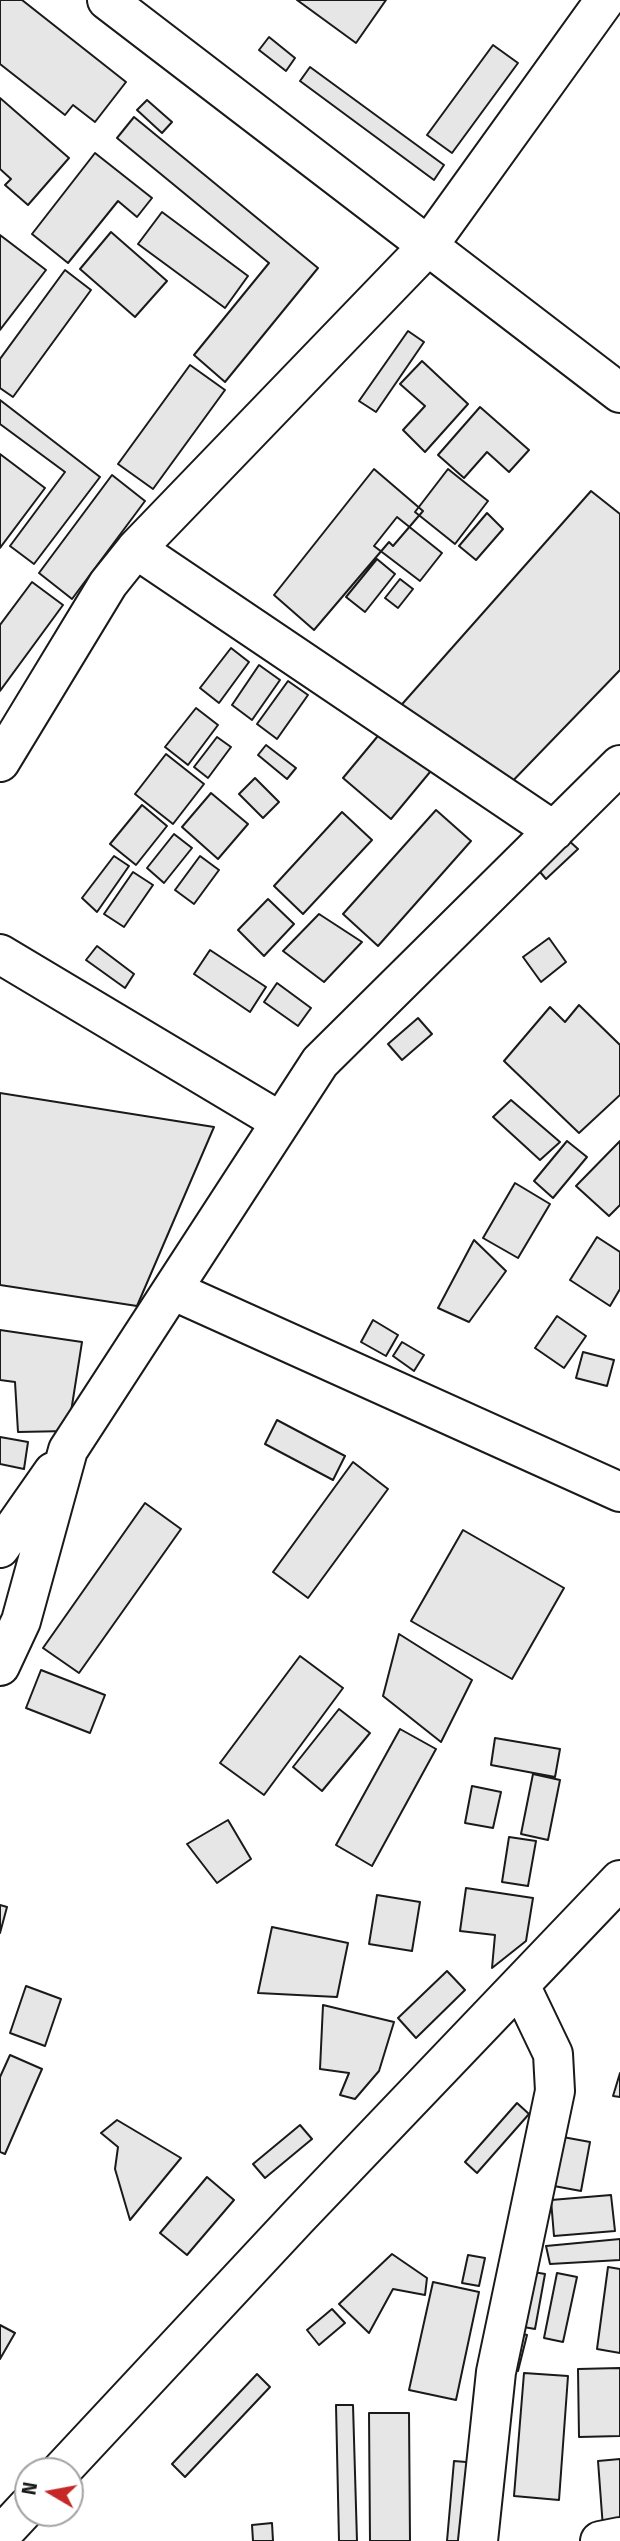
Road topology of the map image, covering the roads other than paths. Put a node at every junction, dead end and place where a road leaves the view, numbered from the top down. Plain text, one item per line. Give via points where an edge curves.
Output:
1 (107, 0) edge
2 (605, 0) edge
3 (428, 246) junction
4 (620, 393) edge
5 (136, 548) junction
6 (0, 762) edge
7 (620, 765) edge
8 (554, 831) junction
9 (0, 954) edge
10 (281, 1122) junction
11 (172, 1290) junction
12 (68, 1450) junction
13 (620, 1492) edge
14 (0, 1548) edge
15 (0, 1666) edge
16 (620, 1880) edge
17 (520, 1985) junction
18 (74, 2457) edge
19 (14, 2521) edge
20 (0, 2536) edge
21 (620, 2537) edge
22 (478, 2541) edge
23 (600, 2541) edge

1 - 3 street
2 - 3 street
3 - 4 street
3 - 5 street
5 - 6 street via 108,584
5 - 8 street
7 - 8 street
8 - 10 street via 320,1062
9 - 10 street
10 - 11 street
11 - 12 street
11 - 13 street
12 - 14 street
12 - 15 street via 21,1621
16 - 17 street
17 - 18 street
17 - 22 street via 553,2054 555,2091 496,2372
19 - 20 street
21 - 23 street

